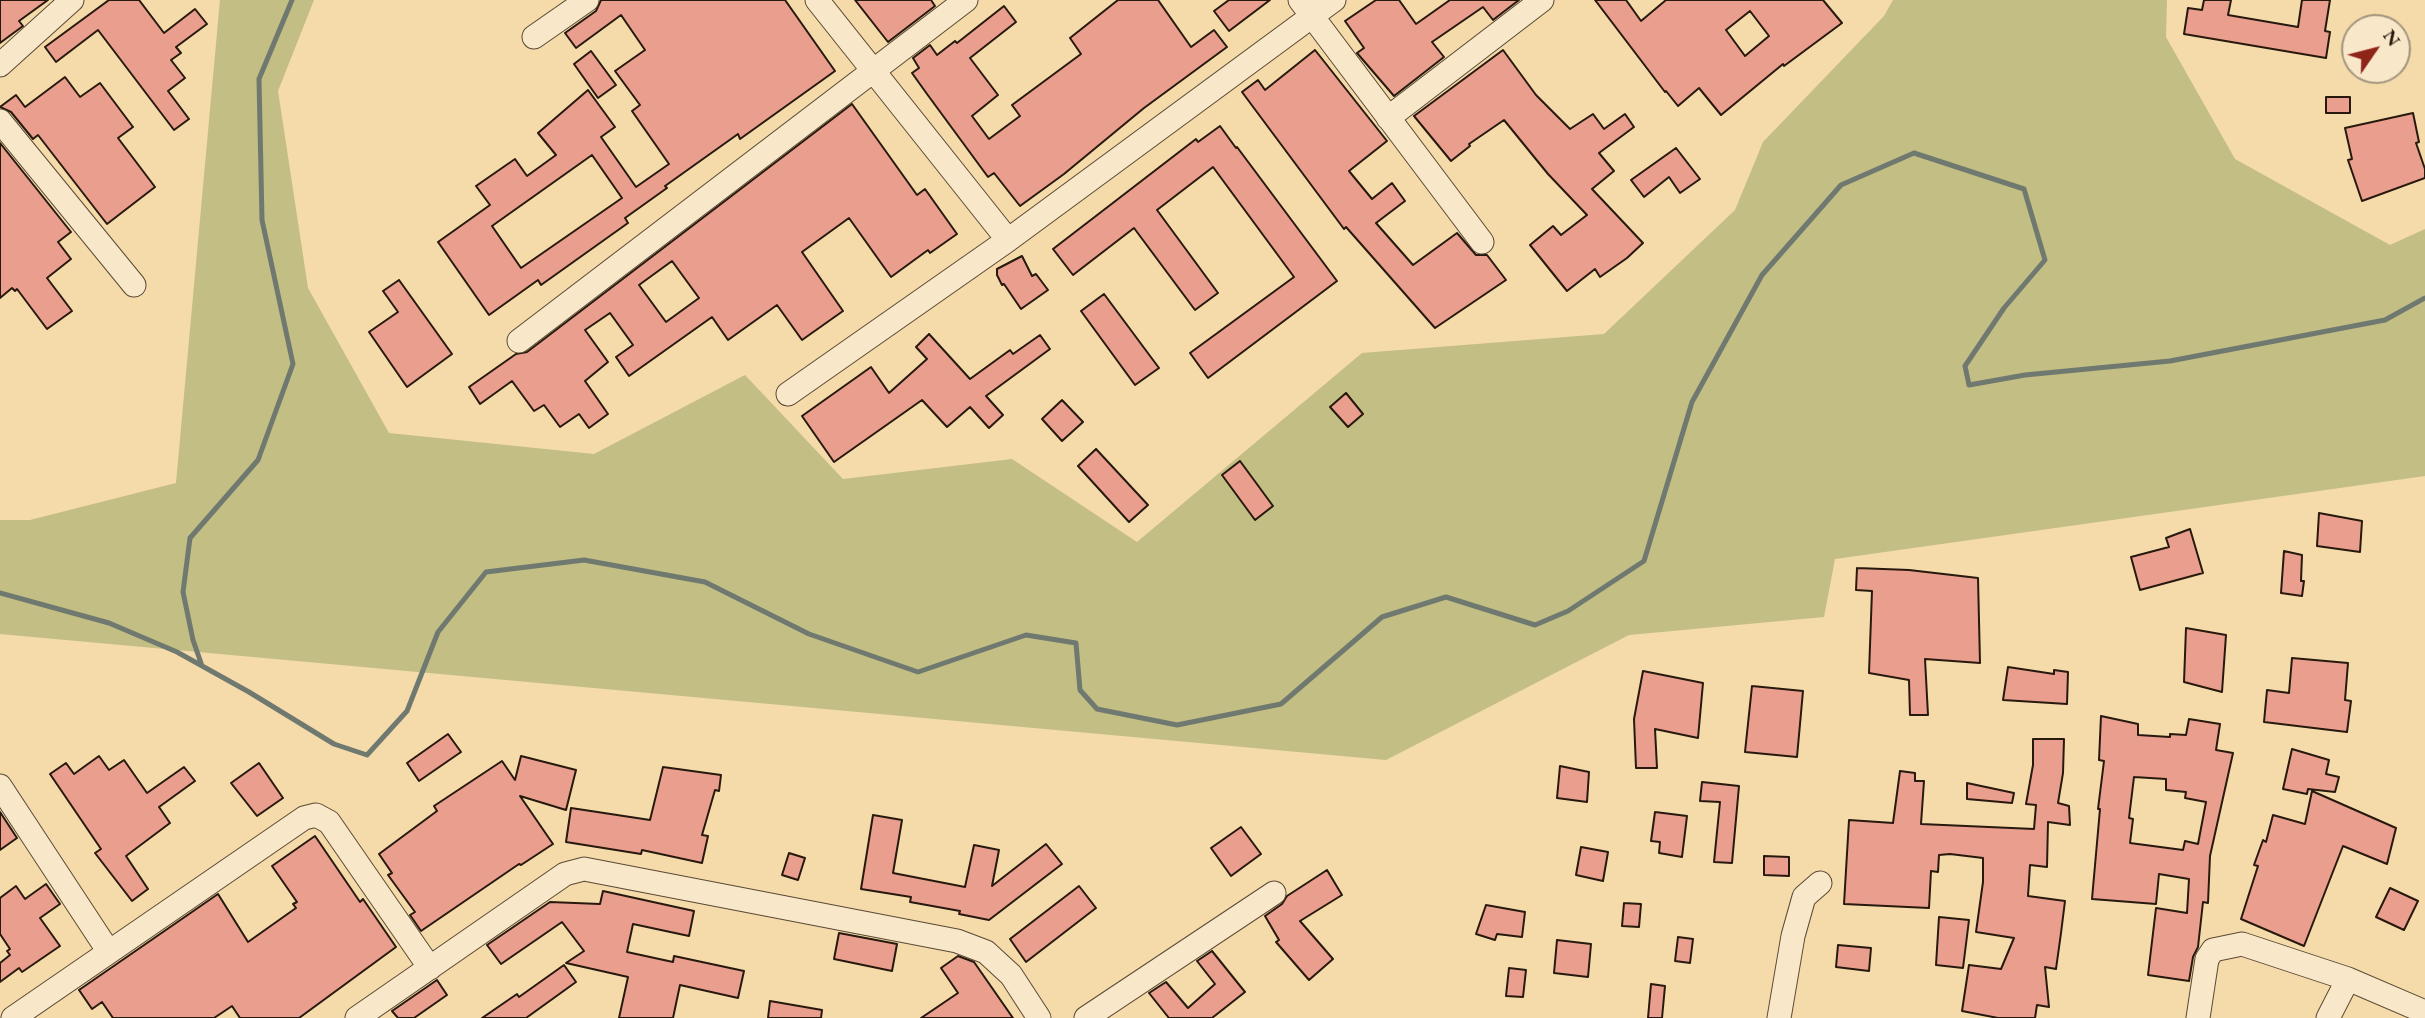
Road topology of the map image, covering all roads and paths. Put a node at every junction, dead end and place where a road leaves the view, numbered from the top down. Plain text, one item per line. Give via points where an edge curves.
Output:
1 (72, 0) edge
2 (587, 0) edge
3 (817, 0) edge
4 (966, 0) edge
5 (1334, 0) edge
6 (1542, 0) edge
7 (1306, 8) edge
8 (534, 37) dead end
9 (0, 65) edge
10 (872, 70) junction
11 (1388, 118) junction
12 (0, 121) edge
13 (1008, 240) junction
14 (1482, 243) dead end
15 (134, 285) dead end
16 (519, 341) dead end
17 (788, 394) dead end
18 (0, 786) edge
19 (1819, 883) dead end
20 (1274, 893) dead end
21 (109, 952) junction
22 (430, 968) junction
23 (2348, 979) junction
24 (2425, 1012) edge
25 (13, 1018) edge
26 (357, 1018) edge
27 (1040, 1018) edge
28 (1086, 1018) edge
29 (1779, 1018) edge
30 (2198, 1018) edge
31 (2328, 1018) edge

1 - 9 street
2 - 8 street
3 - 10 street
4 - 10 street
5 - 7 street
6 - 11 street
7 - 11 street
7 - 13 street
10 - 13 street
10 - 16 street
11 - 14 street
12 - 15 street
13 - 17 street
18 - 21 street
19 - 29 street via 1804,897
20 - 28 street
21 - 22 street via 303,818 316,815 329,822
21 - 25 street
22 - 26 street
22 - 27 street via 565,874 584,869 957,941 986,952 1011,975
23 - 24 street
23 - 30 street via 2242,944 2227,945 2213,950 2207,959
23 - 31 street

